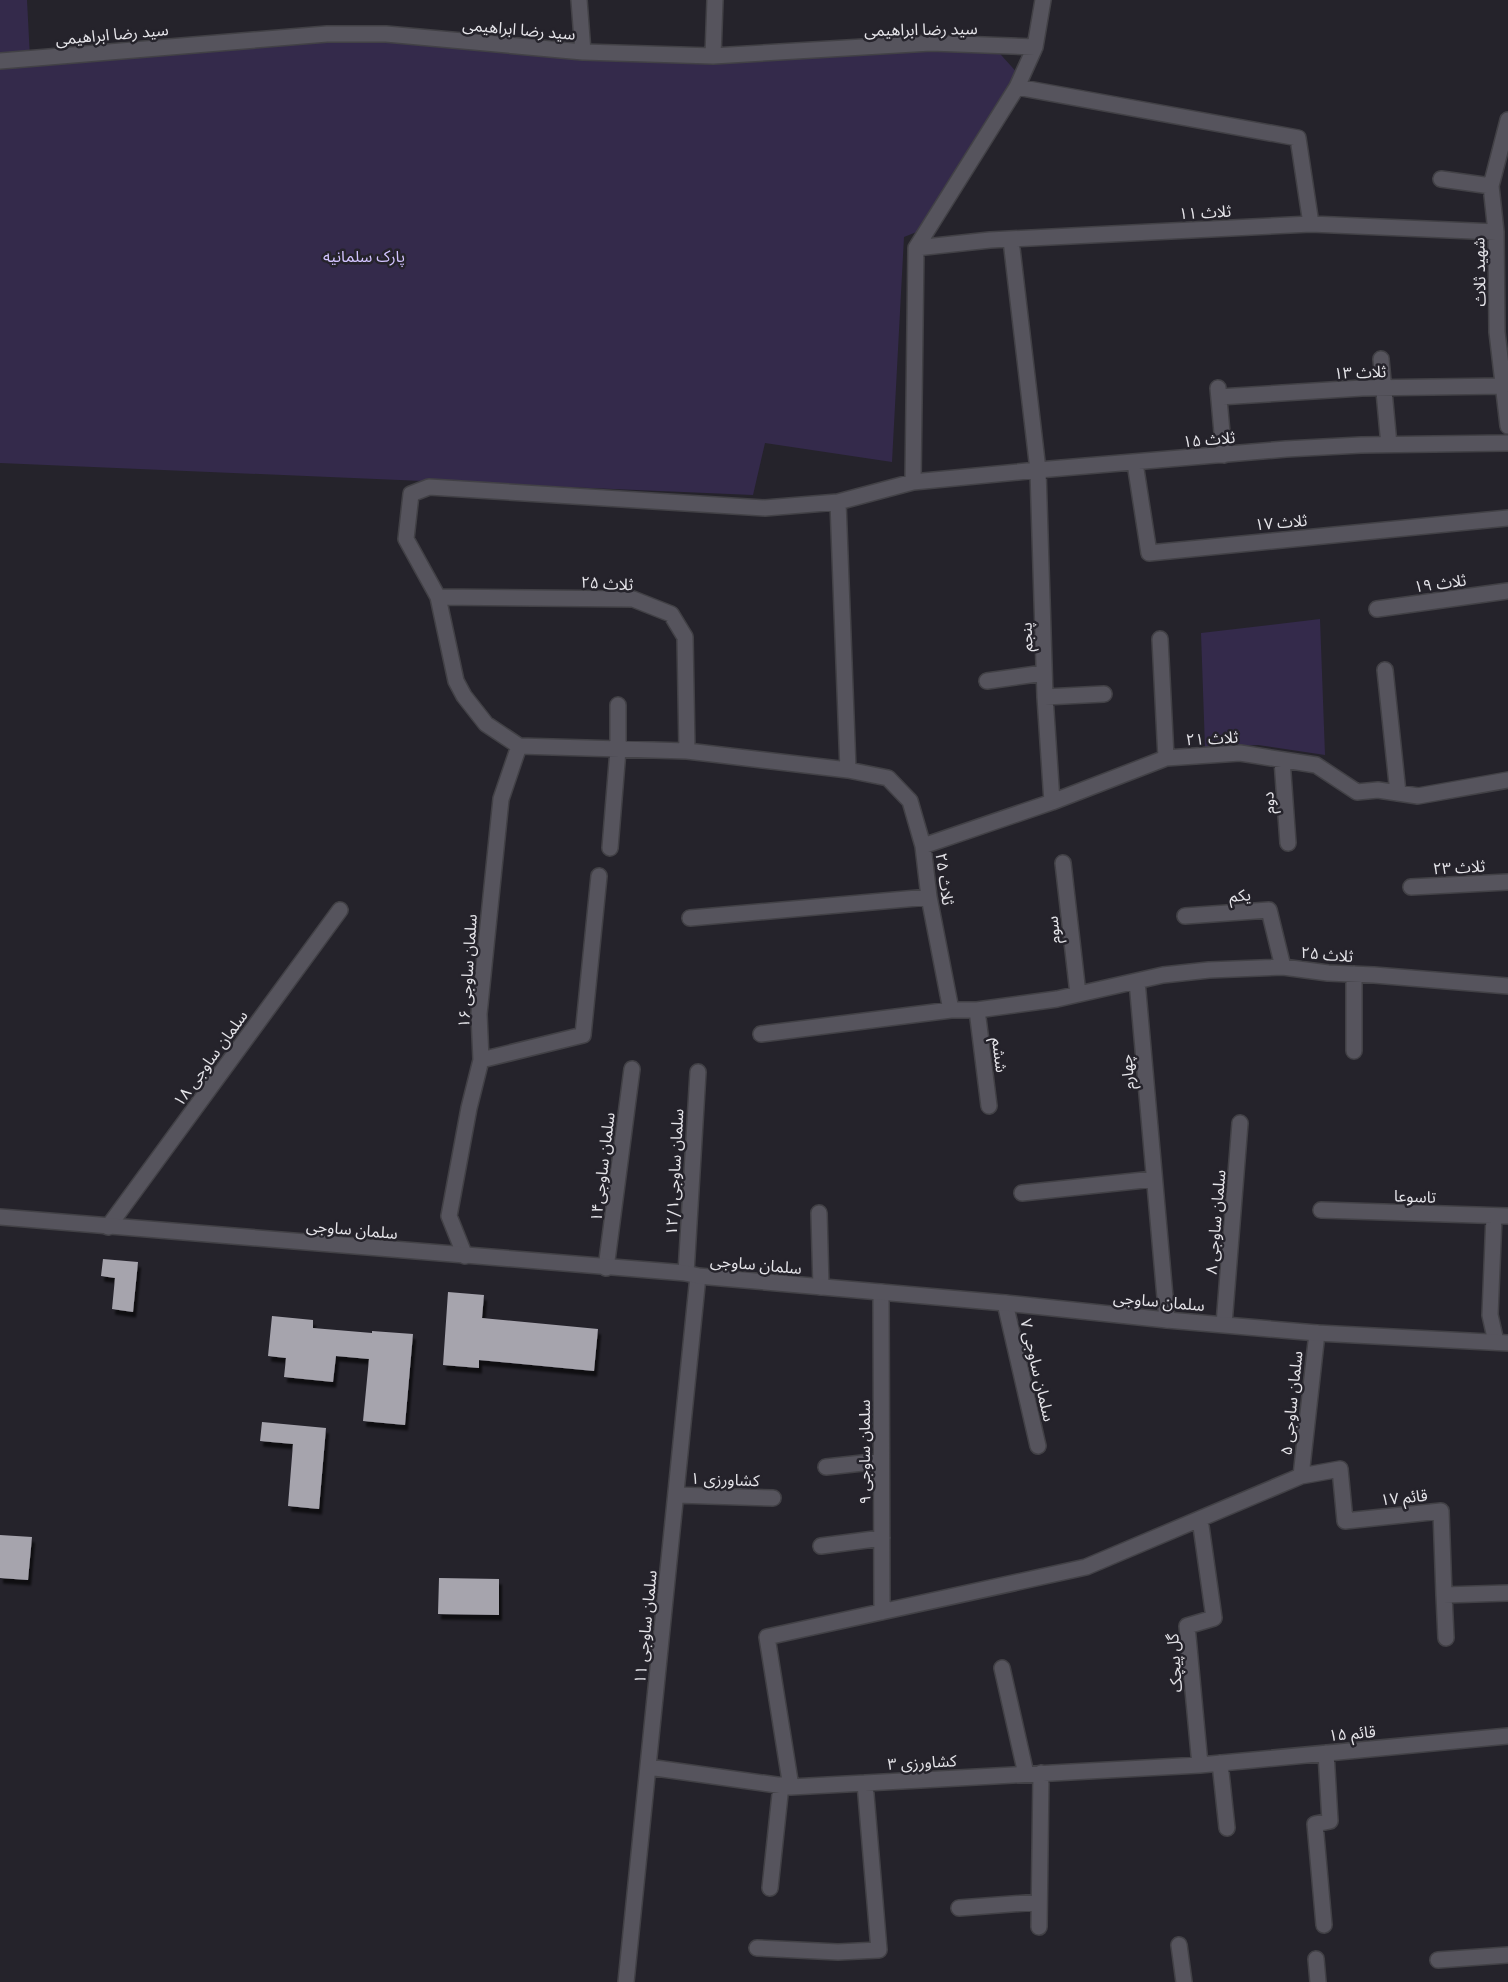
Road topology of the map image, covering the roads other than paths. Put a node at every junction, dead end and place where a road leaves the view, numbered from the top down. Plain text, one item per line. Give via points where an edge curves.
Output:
1 (579, 0) edge
2 (715, 0) edge
3 (1043, 0) edge
4 (1035, 47) junction
5 (583, 52) junction
6 (713, 56) junction
7 (0, 60) edge
8 (1017, 87) junction
9 (1508, 120) edge
10 (1441, 179) dead end
11 (1491, 186) junction
12 (1311, 224) junction
13 (1496, 232) junction
14 (1011, 240) junction
15 (916, 248) junction
16 (1503, 291) edge
17 (1382, 358) dead end
18 (1503, 386) junction
19 (1384, 388) junction
20 (1508, 426) edge
21 (1508, 443) edge
22 (1389, 445) junction
23 (1224, 455) junction
24 (1135, 463) junction
25 (1038, 470) junction
26 (913, 482) junction
27 (838, 502) junction
28 (1508, 518) edge
29 (1508, 591) edge
30 (438, 597) junction
31 (1377, 610) dead end
32 (1160, 639) dead end
33 (1385, 670) dead end
34 (1044, 674) junction
35 (987, 681) dead end
36 (1104, 694) dead end
37 (1045, 697) junction
38 (618, 705) dead end
39 (519, 746) junction
40 (618, 750) junction
41 (687, 751) junction
42 (1166, 758) junction
43 (1282, 760) junction
44 (848, 770) junction
45 (1508, 780) edge
46 (1398, 793) junction
47 (1052, 802) junction
48 (1288, 843) dead end
49 (923, 846) junction
50 (610, 848) dead end
51 (1063, 863) dead end
52 (599, 876) dead end
53 (1508, 882) edge
54 (1411, 887) dead end
55 (930, 897) junction
56 (340, 910) dead end
57 (1185, 916) dead end
58 (690, 918) dead end
59 (1283, 967) junction
60 (1354, 974) junction
61 (1137, 981) junction
62 (1508, 986) edge
63 (1078, 994) junction
64 (951, 1010) junction
65 (977, 1010) junction
66 (761, 1034) dead end
67 (1354, 1051) dead end
68 (481, 1060) junction
69 (632, 1070) dead end
70 (698, 1072) dead end
71 (989, 1106) dead end
72 (1240, 1123) dead end
73 (1154, 1179) junction
74 (1022, 1193) dead end
75 (1321, 1210) dead end
76 (819, 1213) dead end
77 (1501, 1216) edge
78 (0, 1217) edge
79 (108, 1227) junction
80 (465, 1256) junction
81 (606, 1268) junction
82 (692, 1275) junction
83 (821, 1287) junction
84 (881, 1292) junction
85 (1005, 1303) junction
86 (1167, 1320) junction
87 (1224, 1324) junction
88 (1317, 1333) junction
89 (1502, 1343) edge
90 (1038, 1446) dead end
91 (881, 1461) junction
92 (826, 1467) dead end
93 (1301, 1476) junction
94 (676, 1495) junction
95 (773, 1498) dead end
96 (1200, 1519) junction
97 (882, 1538) junction
98 (821, 1546) dead end
99 (1508, 1594) edge
100 (1444, 1595) junction
101 (882, 1612) junction
102 (1446, 1638) dead end
103 (1002, 1668) dead end
104 (1508, 1736) edge
105 (1326, 1753) junction
106 (1220, 1763) junction
107 (1200, 1765) junction
108 (648, 1767) junction
109 (1041, 1773) junction
110 (1026, 1774) junction
111 (865, 1783) junction
112 (786, 1786) junction
113 (1227, 1828) dead end
114 (770, 1888) dead end
115 (1039, 1902) junction
116 (959, 1908) dead end
117 (1324, 1925) dead end
118 (1038, 1927) dead end
119 (1179, 1945) dead end
120 (757, 1948) dead end
121 (1508, 1955) edge
122 (1316, 1959) dead end
123 (1438, 1960) dead end
124 (626, 1982) edge
125 (1184, 1982) edge
126 (1318, 1982) edge

1 - 5 street
2 - 6 street
3 - 4 street
4 - 6 street, سید رضا ابراهیمی via 931,43
4 - 8 street
5 - 6 street, سید رضا ابراهیمی
5 - 7 street, سید رضا ابراهیمی via 386,34 328,34
8 - 12 street via 1298,138
8 - 15 street
9 - 11 street, شهید ثلاث
10 - 11 street
11 - 13 street, شهید ثلاث
12 - 13 street, ثلاث ۱۱
12 - 14 street, ثلاث ۱۱
13 - 16 street, شهید ثلاث
14 - 15 street, ثلاث ۱۱
14 - 25 street, پنجم
15 - 26 street
16 - 18 street, شهید ثلاث via 1497,332
17 - 19 street
18 - 19 street, ثلاث ۱۳
18 - 20 street, شهید ثلاث
19 - 22 street
19 - 23 street, ثلاث ۱۳ via 1218,393
21 - 22 street, ثلاث ۱۵
22 - 23 street, ثلاث ۱۵
23 - 24 street, ثلاث ۱۵
24 - 25 street, ثلاث ۱۵
24 - 28 street, ثلاث ۱۷ via 1149,553
25 - 26 street, ثلاث ۱۵
25 - 34 street, پنجم
26 - 27 street, ثلاث ۱۵
27 - 30 street, ثلاث ۱۵ via 765,508 429,487 411,494 406,540
27 - 44 street
29 - 31 street, ثلاث ۱۹
30 - 39 street via 452,667 464,696 486,724
30 - 41 street, ثلاث ۲۵ via 633,599 670,614 684,637
32 - 42 street
33 - 46 street
34 - 35 street
34 - 37 street, پنجم
36 - 37 street
37 - 47 street, پنجم
38 - 40 street
39 - 40 street
39 - 68 street, سلمان ساوجی ۱۶ via 501,799 479,1014
40 - 41 street
40 - 50 street
41 - 44 street, ثلاث ۲۵
42 - 43 street, ثلاث ۲۱ via 1240,753
42 - 47 street, ثلاث ۲۱
43 - 46 street, ثلاث ۲۱ via 1316,765 1357,792 1378,790
43 - 48 street, دوم
44 - 49 street, ثلاث ۲۵ via 888,778 910,801
45 - 46 street, ثلاث ۲۱ via 1418,796
47 - 49 street, ثلاث ۲۱
49 - 55 street, ثلاث ۲۵
51 - 63 street, سوم
52 - 68 street via 583,1035
53 - 54 street, ثلاث ۲۳
55 - 58 street
55 - 64 street, ثلاث ۲۵
56 - 79 street, سلمان ساوجی ۱۸
57 - 59 street, یکم via 1269,910
59 - 60 street, ثلاث ۲۵
59 - 61 street, ثلاث ۲۵ via 1163,975
60 - 62 street, ثلاث ۲۵
60 - 67 street
61 - 63 street, ثلاث ۲۵
61 - 73 street, چهارم
63 - 65 street, ثلاث ۲۵
64 - 65 street, ثلاث ۲۵
64 - 66 street
65 - 71 street, ششم
68 - 80 street, سلمان ساوجی ۱۶ via 449,1216
69 - 81 street, سلمان ساوجی۱۴
70 - 82 street, سلمان ساوجی۱۲/۱
72 - 87 street, سلمان ساوجی ۸
73 - 74 street
73 - 86 street, چهارم
75 - 77 street, تاسوعا
76 - 83 street
77 - 89 street via 1490,1315
78 - 79 street, سلمان ساوجی
79 - 80 street, سلمان ساوجی
80 - 81 street, سلمان ساوجی
81 - 82 street, سلمان ساوجی
82 - 83 street, سلمان ساوجی
82 - 94 street, سلمان ساوجی ۱۱
83 - 84 street, سلمان ساوجی
84 - 85 street, سلمان ساوجی
84 - 91 street, سلمان ساوجی ۹
85 - 86 street, سلمان ساوجی
85 - 90 street, سلمان ساوجی ۷
86 - 87 street, سلمان ساوجی
87 - 88 street, سلمان ساوجی
88 - 89 street, سلمان ساوجی
88 - 93 street, سلمان ساوجی ۵
91 - 92 street
91 - 97 street, سلمان ساوجی ۹
93 - 96 street
93 - 100 street, قائم ۱۷ via 1340,1469 1345,1521 1441,1511
94 - 95 street, کشاورزی ۱
94 - 108 street, سلمان ساوجی ۱۱
96 - 101 street via 1086,1567
96 - 107 street, گل پیچک via 1214,1618 1187,1626
97 - 98 street
97 - 101 street, سلمان ساوجی ۹
99 - 100 street
100 - 102 street
101 - 112 street via 767,1637
103 - 110 street
104 - 105 street, قائم ۱۵
105 - 106 street, قائم ۱۵
105 - 117 street via 1330,1821 1315,1824
106 - 107 street, قائم ۱۵
106 - 113 street
107 - 109 street, کشاورزی ۳
108 - 112 street, کشاورزی ۳
108 - 124 street, سلمان ساوجی ۱۱
109 - 110 street, کشاورزی ۳
109 - 115 street
110 - 111 street, کشاورزی ۳
111 - 112 street, کشاورزی ۳
111 - 120 street via 879,1950 838,1952
112 - 114 street
115 - 116 street
115 - 118 street
119 - 125 street
121 - 123 street
122 - 126 street

